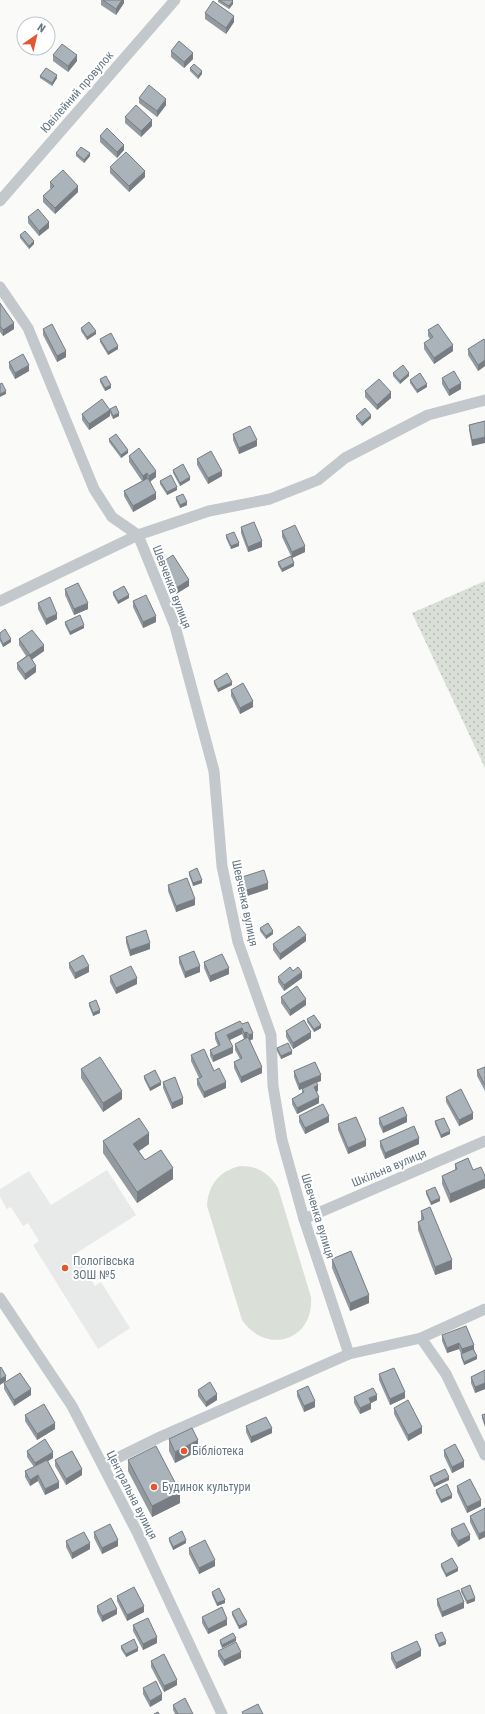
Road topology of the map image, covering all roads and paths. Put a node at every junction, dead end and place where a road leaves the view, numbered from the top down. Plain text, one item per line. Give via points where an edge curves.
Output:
1 (174, 0) edge
2 (0, 201) edge
3 (0, 287) edge
4 (483, 402) edge
5 (138, 535) junction
6 (0, 601) edge
7 (485, 1140) edge
8 (304, 1219) junction
9 (0, 1298) edge
10 (485, 1309) edge
11 (421, 1338) junction
12 (349, 1354) junction
13 (485, 1455) edge
14 (103, 1465) junction
15 (222, 1714) edge

1 - 2 street, Ювілейний провулок
3 - 5 street, Шевченка вулиця via 28,328 94,489 112,517
4 - 5 street via 428,415 345,458 318,480 270,499 209,511
5 - 6 street
5 - 8 street, Шевченка вулиця via 175,626 214,771 224,874 238,942 272,1035 273,1086 281,1132
7 - 8 street, Шкільна вулиця
8 - 12 street, Шевченка вулиця
9 - 14 street, Центральна вулиця via 72,1406
10 - 11 street
11 - 12 street
11 - 13 street via 446,1374
12 - 14 street via 160,1437
14 - 15 street, Центральна вулиця

